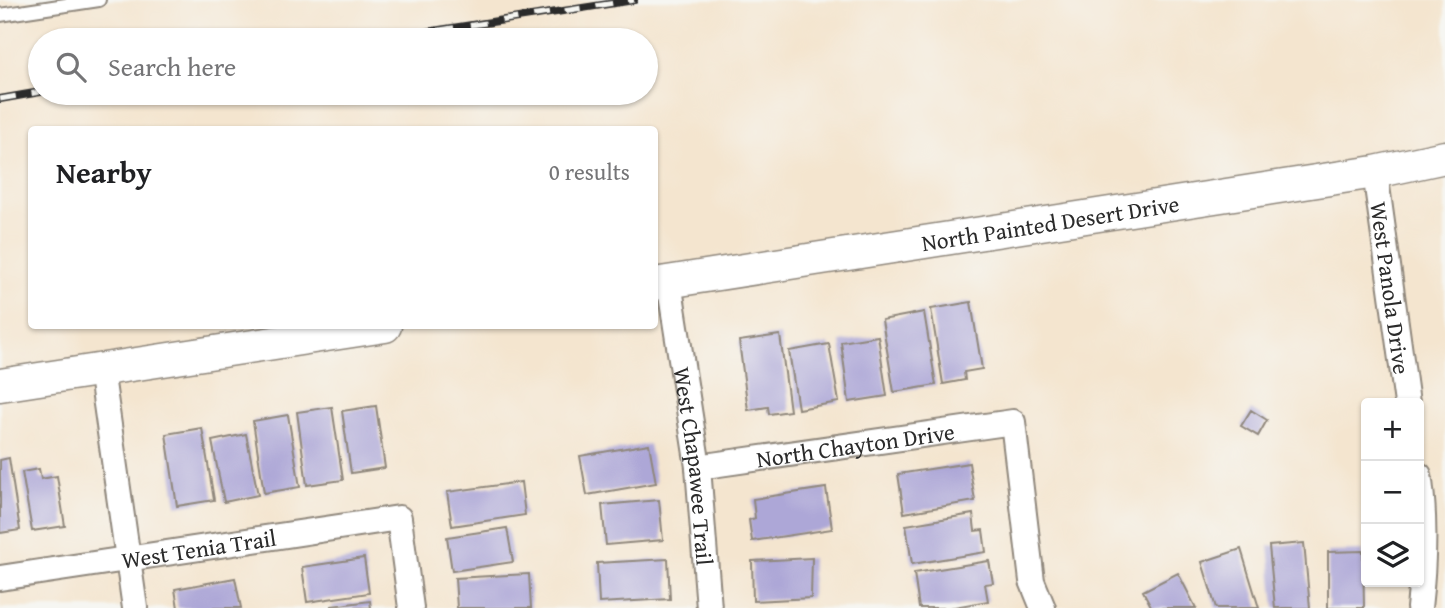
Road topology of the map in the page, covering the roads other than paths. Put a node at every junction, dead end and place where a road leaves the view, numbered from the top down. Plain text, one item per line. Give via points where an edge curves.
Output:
1 (99, 0) edge
2 (0, 15) edge
3 (1445, 157) edge
4 (1375, 172) junction
5 (662, 283) edge
6 (365, 329) edge
7 (101, 369) junction
8 (0, 385) edge
9 (1406, 398) edge
10 (698, 467) junction
11 (1422, 524) edge
12 (128, 558) junction
13 (0, 579) edge
14 (135, 608) edge
15 (411, 608) edge
16 (709, 608) edge
17 (1043, 608) edge
18 (1419, 608) edge

1 - 2 lane
3 - 4 street, North Painted Desert Drive
4 - 5 street, North Painted Desert Drive
4 - 9 street, West Panola Drive
5 - 10 street, West Chapawee Trail
6 - 7 street
7 - 8 street
7 - 12 street
10 - 16 street, West Chapawee Trail
10 - 17 street, North Chayton Drive via 1013,422 1032,581
11 - 18 street
12 - 13 street, West Tenia Trail
12 - 14 street
12 - 15 street, West Tenia Trail via 399,518

